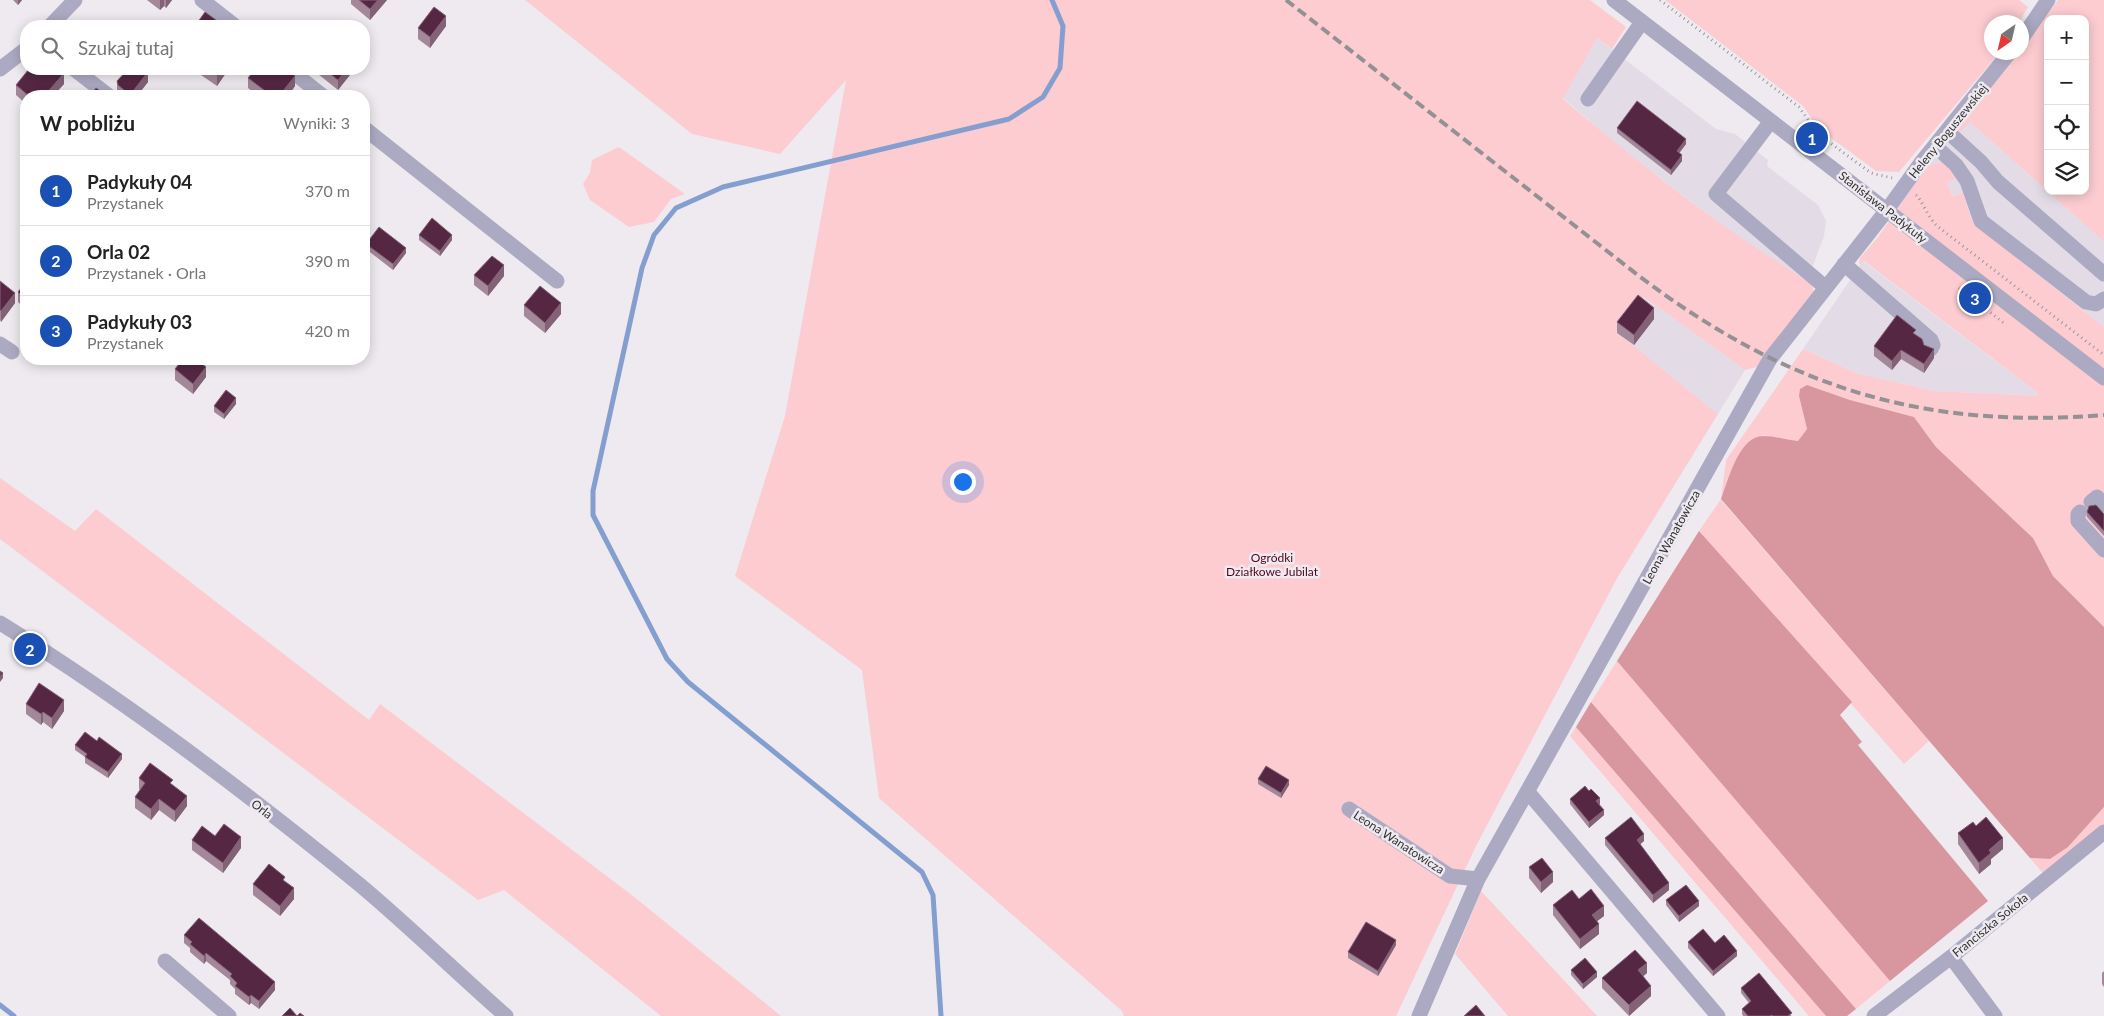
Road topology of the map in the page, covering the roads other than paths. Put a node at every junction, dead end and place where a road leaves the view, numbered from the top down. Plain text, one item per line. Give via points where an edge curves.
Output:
1 (75, 0) edge
2 (202, 0) edge
3 (1614, 0) edge
4 (2048, 0) edge
5 (56, 20) edge
6 (227, 20) edge
7 (1642, 22) junction
8 (2029, 28) edge
9 (20, 54) edge
10 (2004, 60) edge
11 (0, 69) edge
12 (82, 75) edge
13 (297, 75) edge
14 (100, 90) edge
15 (315, 90) edge
16 (1588, 99) dead end
17 (1771, 120) junction
18 (1947, 131) junction
19 (370, 133) edge
20 (1935, 146) junction
21 (1962, 173) junction
22 (1998, 182) junction
23 (1887, 210) junction
24 (1844, 264) junction
25 (2104, 274) edge
26 (557, 281) dead end
27 (1825, 287) junction
28 (2104, 299) edge
29 (1931, 349) edge
30 (2104, 378) edge
31 (2092, 507) edge
32 (2104, 550) edge
33 (0, 623) edge
34 (1528, 792) junction
35 (1349, 809) dead end
36 (2104, 832) edge
37 (1478, 879) junction
38 (1951, 957) junction
39 (165, 962) dead end
40 (229, 1016) edge
41 (506, 1016) edge
42 (1419, 1016) edge
43 (1718, 1016) edge
44 (1874, 1016) edge
45 (1996, 1016) edge

1 - 5 street
2 - 6 street
3 - 7 street, Stanisława Padykuły
4 - 8 street
7 - 16 street
7 - 17 street, Stanisława Padykuły
9 - 11 street
10 - 18 street, Heleny Boguszewskiej
12 - 14 street
13 - 15 street
17 - 23 street, Stanisława Padykuły
17 - 27 street via 1716,194
18 - 20 street, Heleny Boguszewskiej
18 - 22 street
19 - 26 street
20 - 21 street
20 - 23 street, Heleny Boguszewskiej
21 - 22 street
21 - 28 street via 1981,221 2086,302 2096,304
22 - 25 street
23 - 24 street, Leona Wanatowicza
23 - 30 street, Stanisława Padykuły
24 - 27 street, Leona Wanatowicza
24 - 29 street via 1931,340
27 - 34 street, Leona Wanatowicza via 1757,381
31 - 32 street via 2078,514 2078,520
33 - 41 street, Orla via 42,649 242,793 359,885
34 - 37 street, Leona Wanatowicza
34 - 43 street
35 - 37 street, Leona Wanatowicza via 1450,876
36 - 38 street, Franciszka Sokoła
37 - 42 street, Leona Wanatowicza
38 - 44 street, Franciszka Sokoła
38 - 45 street
39 - 40 street

